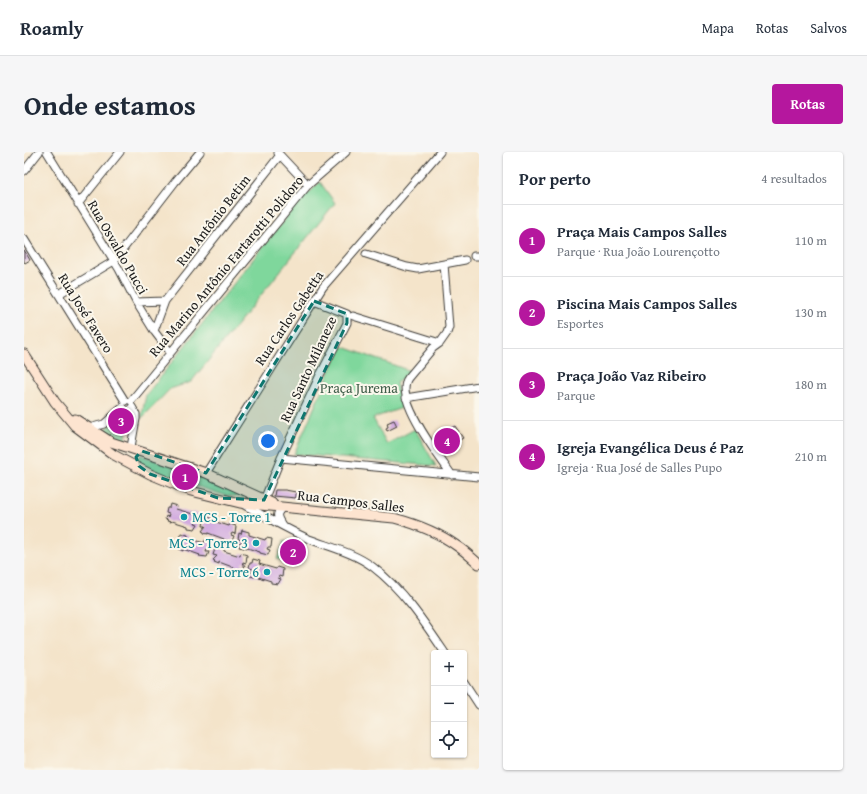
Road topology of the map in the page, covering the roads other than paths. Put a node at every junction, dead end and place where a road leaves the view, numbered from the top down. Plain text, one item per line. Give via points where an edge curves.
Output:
1 (39, 152) edge
2 (47, 152) edge
3 (120, 152) edge
4 (200, 152) edge
5 (346, 152) edge
6 (440, 152) edge
7 (279, 154) edge
8 (24, 171) edge
9 (308, 186) junction
10 (78, 204) junction
11 (24, 240) edge
12 (366, 254) dead end
13 (465, 260) dead end
14 (114, 261) junction
15 (444, 264) junction
16 (59, 294) junction
17 (314, 301) junction
18 (136, 302) junction
19 (166, 302) junction
20 (350, 315) junction
21 (154, 331) junction
22 (440, 343) junction
23 (170, 352) junction
24 (24, 354) edge
25 (479, 386) edge
26 (406, 398) junction
27 (128, 404) junction
28 (64, 412) junction
29 (104, 424) junction
30 (89, 428) junction
31 (100, 436) junction
32 (102, 446) junction
33 (131, 447) junction
34 (142, 451) junction
35 (114, 455) junction
36 (282, 458) junction
37 (206, 473) junction
38 (150, 474) junction
39 (452, 475) junction
40 (479, 477) edge
41 (218, 498) junction
42 (264, 500) junction
43 (240, 503) junction
44 (281, 507) junction
45 (282, 525) junction
46 (479, 564) edge
47 (443, 650) edge
48 (467, 686) edge
49 (479, 705) edge

1 - 8 street
2 - 10 street, Rua Osvaldo Pucci
3 - 10 street
4 - 14 street
5 - 9 street, Rua Marino Antônio Fartarotti Polidoro
6 - 17 street, Rua Carlos Gabetta via 323,287
7 - 9 street
7 - 19 street, Rua Antônio Betim
9 - 23 street, Rua Marino Antônio Fartarotti Polidoro
10 - 14 street, Rua Osvaldo Pucci
11 - 16 street, Rua José Favero
12 - 15 street via 418,269
13 - 15 street
14 - 16 street
14 - 18 street, Rua Osvaldo Pucci
15 - 22 street via 449,327
16 - 27 street, Rua José Favero
17 - 20 street
17 - 37 street, Rua Carlos Gabetta
18 - 19 street
18 - 21 street, Rua Osvaldo Pucci
19 - 21 street, Rua Antônio Betim
20 - 22 street
20 - 36 street, Rua Santo Milaneze
21 - 23 street, Rua Osvaldo Pucci
22 - 26 street via 432,348 405,382
23 - 27 street, Rua Marino Antônio Fartarotti Polidoro
24 - 28 main road
25 - 26 street
26 - 39 street via 418,425
27 - 29 street, Rua Marino Antônio Fartarotti Polidoro
27 - 33 street, Rua José Favero via 136,414
28 - 30 main road
28 - 32 main road via 75,426
29 - 30 street, Rua Marino Antônio Fartarotti Polidoro
29 - 31 street
30 - 31 main road
31 - 32 main road
31 - 33 main road
32 - 35 main road
33 - 34 main road
33 - 35 main road via 126,456
34 - 37 main road
34 - 38 main road via 136,460 139,466
35 - 38 main road
36 - 39 street
36 - 42 street, Rua Santo Milaneze
37 - 42 main road
38 - 41 main road via 191,491
39 - 40 street
41 - 42 main road
41 - 43 main road
42 - 44 main road
43 - 44 main road
43 - 45 street
44 - 45 street via 278,517
44 - 46 main road, Rua Campos Salles via 394,518 410,522 457,545
45 - 47 street via 345,552 388,579
48 - 49 street

